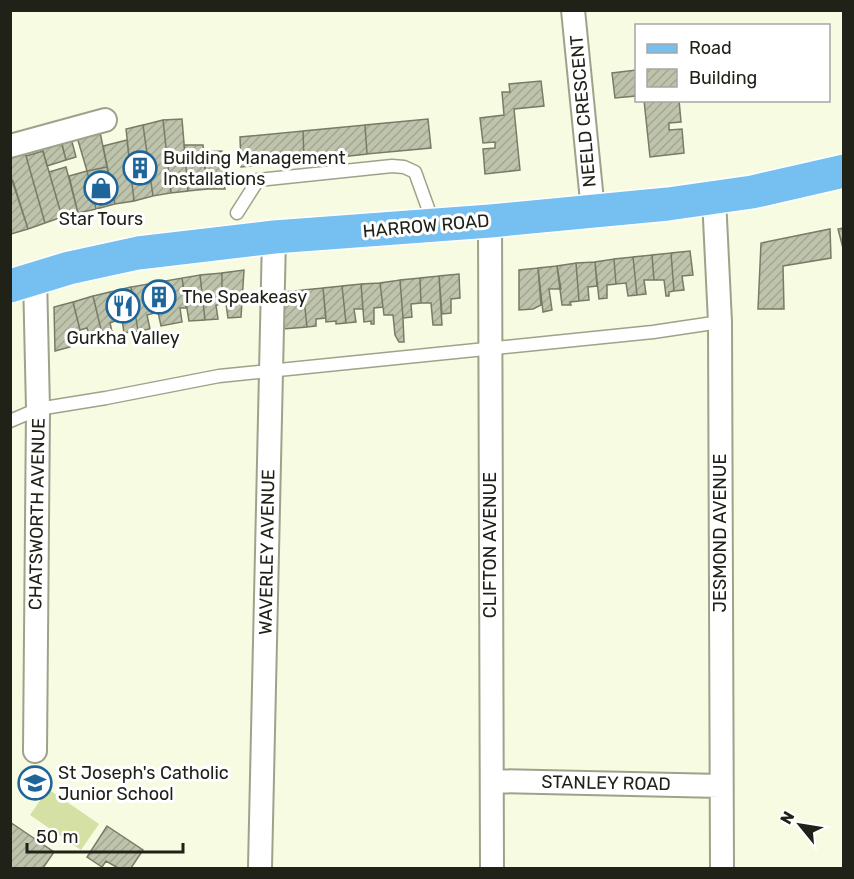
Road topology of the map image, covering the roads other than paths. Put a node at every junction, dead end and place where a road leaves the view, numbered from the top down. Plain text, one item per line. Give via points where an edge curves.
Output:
1 (573, 10) edge
2 (105, 120) dead end
3 (10, 146) edge
4 (843, 171) edge
5 (714, 198) junction
6 (593, 211) junction
7 (237, 213) dead end
8 (490, 221) junction
9 (434, 225) junction
10 (274, 237) junction
11 (23, 282) edge
12 (720, 322) junction
13 (489, 349) junction
14 (270, 370) junction
15 (38, 409) junction
16 (10, 421) edge
17 (35, 751) dead end
18 (492, 781) junction
19 (721, 786) junction
20 (260, 867) dead end
21 (492, 868) edge
22 (722, 868) edge

1 - 6 street, NEELD CRESCENT
2 - 3 street
4 - 5 main road, HARROW ROAD
5 - 6 main road, HARROW ROAD
5 - 12 street, JESMOND AVENUE
6 - 8 main road, HARROW ROAD
7 - 9 lane via 258,180 392,166 414,172
8 - 9 main road, HARROW ROAD
8 - 13 street, CLIFTON AVENUE
9 - 10 main road, HARROW ROAD
10 - 11 main road, HARROW ROAD via 138,253
10 - 14 street, WAVERLEY AVENUE
11 - 15 street, CHATSWORTH AVENUE
12 - 13 lane
12 - 19 street, JESMOND AVENUE
13 - 14 lane
13 - 18 street, CLIFTON AVENUE
14 - 15 lane
14 - 20 street, WAVERLEY AVENUE
15 - 16 lane
15 - 17 street, CHATSWORTH AVENUE
18 - 19 street, STANLEY ROAD
18 - 21 street, CLIFTON AVENUE
19 - 22 street, JESMOND AVENUE

